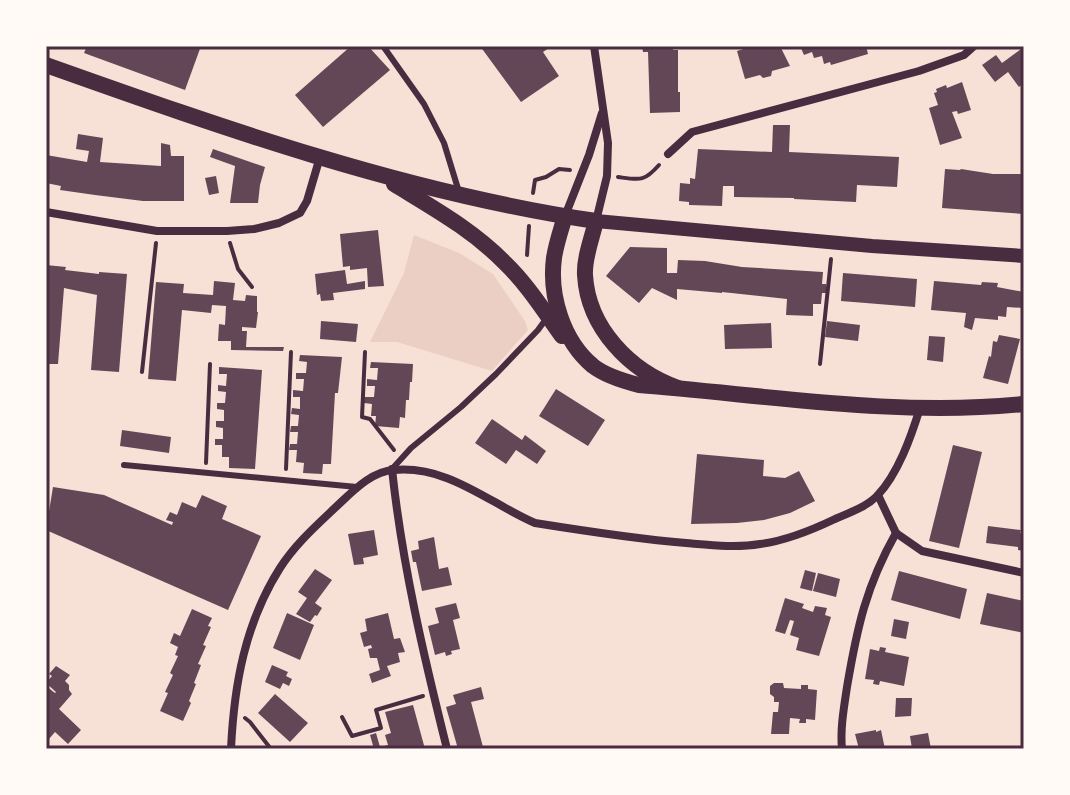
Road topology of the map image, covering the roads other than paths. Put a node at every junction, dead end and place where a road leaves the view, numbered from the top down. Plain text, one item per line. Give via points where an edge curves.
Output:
1 (383, 46) edge
2 (594, 46) edge
3 (974, 46) edge
4 (46, 65) edge
5 (603, 109) junction
6 (668, 154) road end
7 (320, 157) junction
8 (380, 175) junction
9 (460, 196) junction
10 (46, 212) edge
11 (565, 216) junction
12 (596, 221) junction
13 (1024, 256) edge
14 (548, 317) junction
15 (593, 366) junction
16 (678, 388) junction
17 (1024, 404) edge
18 (920, 408) junction
19 (124, 465) dead end
20 (392, 469) junction
21 (357, 487) junction
22 (878, 495) junction
23 (896, 533) junction
24 (1024, 573) edge
25 (231, 749) edge
26 (447, 749) edge
27 (842, 749) edge

1 - 9 lane via 424,104 444,143
2 - 5 street
3 - 6 street via 964,55 919,71 692,132
4 - 7 main road
5 - 11 street
5 - 12 street via 607,176
7 - 8 main road
7 - 10 street via 300,213 254,229 157,231
8 - 9 main road
8 - 14 main road via 486,245 513,270
9 - 11 main road
11 - 12 main road
11 - 15 main road via 554,259 554,289 566,330
12 - 13 street
12 - 16 main road via 585,272 599,321 631,362
14 - 15 main road
14 - 20 lane via 496,374
15 - 16 main road via 627,382
16 - 18 main road
17 - 18 main road
18 - 22 street via 896,469
19 - 21 lane
20 - 21 street
20 - 22 street via 432,472 535,523 713,545 780,540 820,527
20 - 26 street via 422,646
21 - 25 street via 281,566 265,595 236,686
22 - 23 street
23 - 24 street via 922,551
23 - 27 street via 856,632

